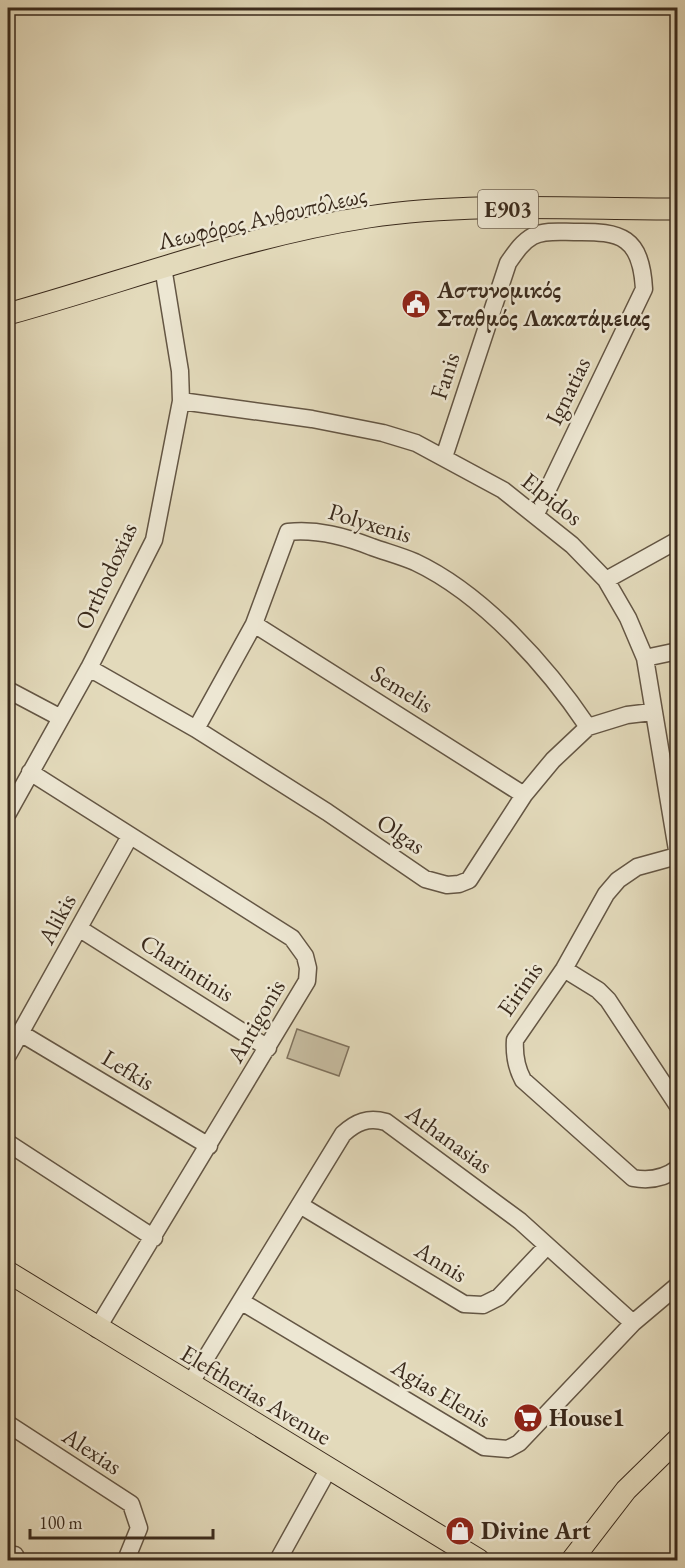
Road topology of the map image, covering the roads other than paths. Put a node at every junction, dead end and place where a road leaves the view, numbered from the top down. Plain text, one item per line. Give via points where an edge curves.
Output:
1 (678, 209) edge
2 (163, 267) junction
3 (644, 289) joint
4 (8, 314) edge
5 (181, 401) junction
6 (444, 457) junction
7 (536, 514) junction
8 (678, 540) edge
9 (606, 580) junction
10 (254, 624) junction
11 (678, 651) edge
12 (645, 658) junction
13 (89, 668) junction
14 (10, 691) dead end
15 (652, 712) junction
16 (61, 718) junction
17 (588, 727) junction
18 (196, 729) junction
19 (30, 772) junction
20 (524, 795) junction
21 (8, 813) edge
22 (130, 836) junction
23 (677, 856) edge
24 (80, 929) junction
25 (564, 969) junction
26 (21, 1034) junction
27 (268, 1048) junction
28 (8, 1055) edge
29 (678, 1106) edge
30 (8, 1143) edge
31 (209, 1146) junction
32 (678, 1168) edge
33 (300, 1205) junction
34 (154, 1238) junction
35 (547, 1246) junction
36 (8, 1272) edge
37 (678, 1285) edge
38 (242, 1302) junction
39 (633, 1323) junction
40 (97, 1329) junction
41 (190, 1384) junction
42 (8, 1424) edge
43 (678, 1439) edge
44 (328, 1468) junction
45 (126, 1560) edge
46 (278, 1560) edge
47 (479, 1560) edge
48 (572, 1560) edge

1 - 2 main road, Λεωφόρος Ανθουπόλεως / E903 via 462,209 368,217 276,236
2 - 4 main road, Λεωφόρος Ανθουπόλεως / E903
2 - 5 street, Orthodoxias via 180,371
3 - 6 street, Fanis via 642,264 633,246 617,235 600,231 547,232 521,245 508,263
3 - 7 street, Ignatias
5 - 6 street, Elpidos via 282,414 382,433
5 - 13 street, Orthodoxias via 154,540
6 - 7 street, Elpidos via 503,490
7 - 9 street, Elpidos
8 - 9 street
9 - 12 street, Elpidos
10 - 17 street, Polyxenis via 288,532 311,530 350,539 415,562 474,602 526,649
10 - 18 street, Polyxenis
10 - 20 street, Semelis
11 - 12 street
12 - 15 street, Elpidos
13 - 16 street, Orthodoxias
13 - 18 street, Olgas
14 - 16 street
15 - 17 street, Olgas
15 - 23 street, Elpidos
16 - 19 street, Orthodoxias
17 - 20 street, Olgas
18 - 20 street, Olgas via 435,883 459,884 469,880
19 - 21 street, Orthodoxias
19 - 22 street, Antigonis
22 - 24 street, Alikis
22 - 27 street, Antigonis via 266,920 300,946 308,968 307,981
23 - 25 street, Eirinis via 637,867 618,880
24 - 26 street, Alikis
24 - 27 street, Charintinis
25 - 29 street via 608,1000
25 - 32 street, Eirinis via 515,1040 517,1070 523,1080 633,1178 646,1180
26 - 28 street, Alikis
26 - 31 street, Lefkis
27 - 31 street, Antigonis
30 - 34 street
31 - 34 street, Antigonis
33 - 35 street, Annis via 464,1304 483,1305 500,1297
33 - 35 street, Athanasias via 343,1134 353,1124 375,1119 386,1122
33 - 38 street, Athanasias
34 - 40 street, Antigonis
35 - 39 street, Athanasias
36 - 40 main road, Eleftherias Avenue
37 - 39 street, Agias Elenis
38 - 39 street, Agias Elenis via 484,1447 496,1449 508,1449 519,1443
38 - 41 street, Athanasias
40 - 41 main road, Eleftherias Avenue
41 - 44 main road, Eleftherias Avenue
42 - 45 street, Alexias via 131,1504 139,1527
43 - 48 main road via 626,1491
44 - 46 street
44 - 47 main road, Eleftherias Avenue

